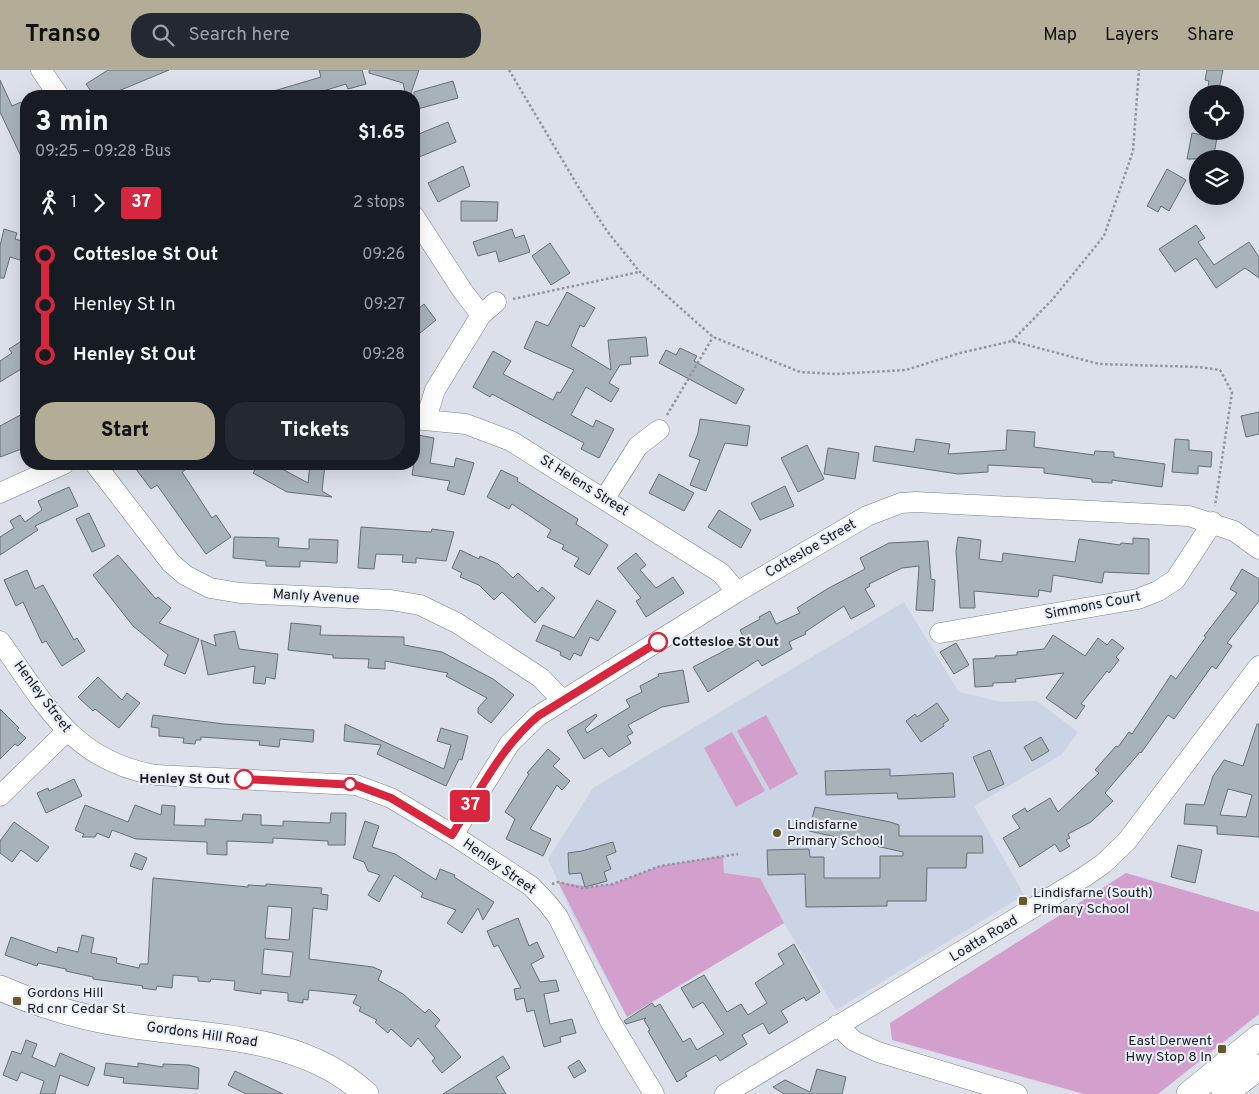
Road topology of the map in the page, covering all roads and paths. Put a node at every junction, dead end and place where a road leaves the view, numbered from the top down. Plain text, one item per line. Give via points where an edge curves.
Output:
1 (41, 70) edge
2 (509, 70) edge
3 (1139, 70) edge
4 (55, 90) edge
5 (420, 225) edge
6 (640, 272) junction
7 (496, 302) joint
8 (481, 315) junction
9 (713, 337) junction
10 (1012, 341) junction
11 (420, 419) edge
12 (659, 430) joint
13 (51, 470) edge
14 (100, 470) edge
15 (0, 493) edge
16 (605, 498) junction
17 (1213, 522) junction
18 (1259, 549) edge
19 (737, 592) junction
20 (940, 633) dead end
21 (0, 641) edge
22 (1259, 666) edge
23 (563, 701) junction
24 (66, 732) junction
25 (0, 796) edge
26 (452, 835) junction
27 (738, 854) dead end
28 (540, 895) junction
29 (0, 988) edge
30 (837, 1025) junction
31 (1259, 1037) edge
32 (1259, 1067) edge
33 (366, 1094) edge
34 (654, 1094) edge
35 (725, 1094) edge
36 (1017, 1094) edge
37 (1189, 1094) edge
38 (1224, 1094) edge

1 - 4 street
2 - 6 path via 582,193
3 - 10 path via 1133,151 1104,236 1052,300
5 - 8 street
6 - 7 path
6 - 9 path
7 - 8 street
8 - 11 street
9 - 10 path via 800,372 836,374 906,370
9 - 12 path
10 - 17 path via 1098,364 1199,366 1220,370 1232,392
11 - 16 street, St Helens Street via 466,424 497,434
12 - 16 street via 638,446
13 - 15 street
14 - 23 street, Manly Avenue via 171,563 198,582 232,592 391,600 420,606 458,624 540,678
16 - 19 street, St Helens Street via 721,573
17 - 18 street, Cottesloe Street via 1234,531
17 - 19 street, Cottesloe Street via 1189,516 901,503 867,516
17 - 20 street, Simmons Court via 1175,580 1152,594
19 - 23 street, Cottesloe Street
21 - 24 street, Henley Street
22 - 30 street, Loatta Road via 1127,841 1103,864 986,938
23 - 26 street, Cottesloe Street via 538,716 510,743
24 - 25 street
24 - 26 street, Henley Street via 93,752 140,772 356,785 391,798
26 - 28 street, Henley Street
27 - 28 path via 660,866 613,884 590,887 553,882
28 - 34 street, Henley Street via 558,917 610,1021
29 - 33 main road, Gordons Hill Road via 50,1008 93,1019 233,1038 284,1049 334,1070
30 - 35 street, Loatta Road
30 - 36 street via 854,1041 878,1052
31 - 37 main road
32 - 38 main road

